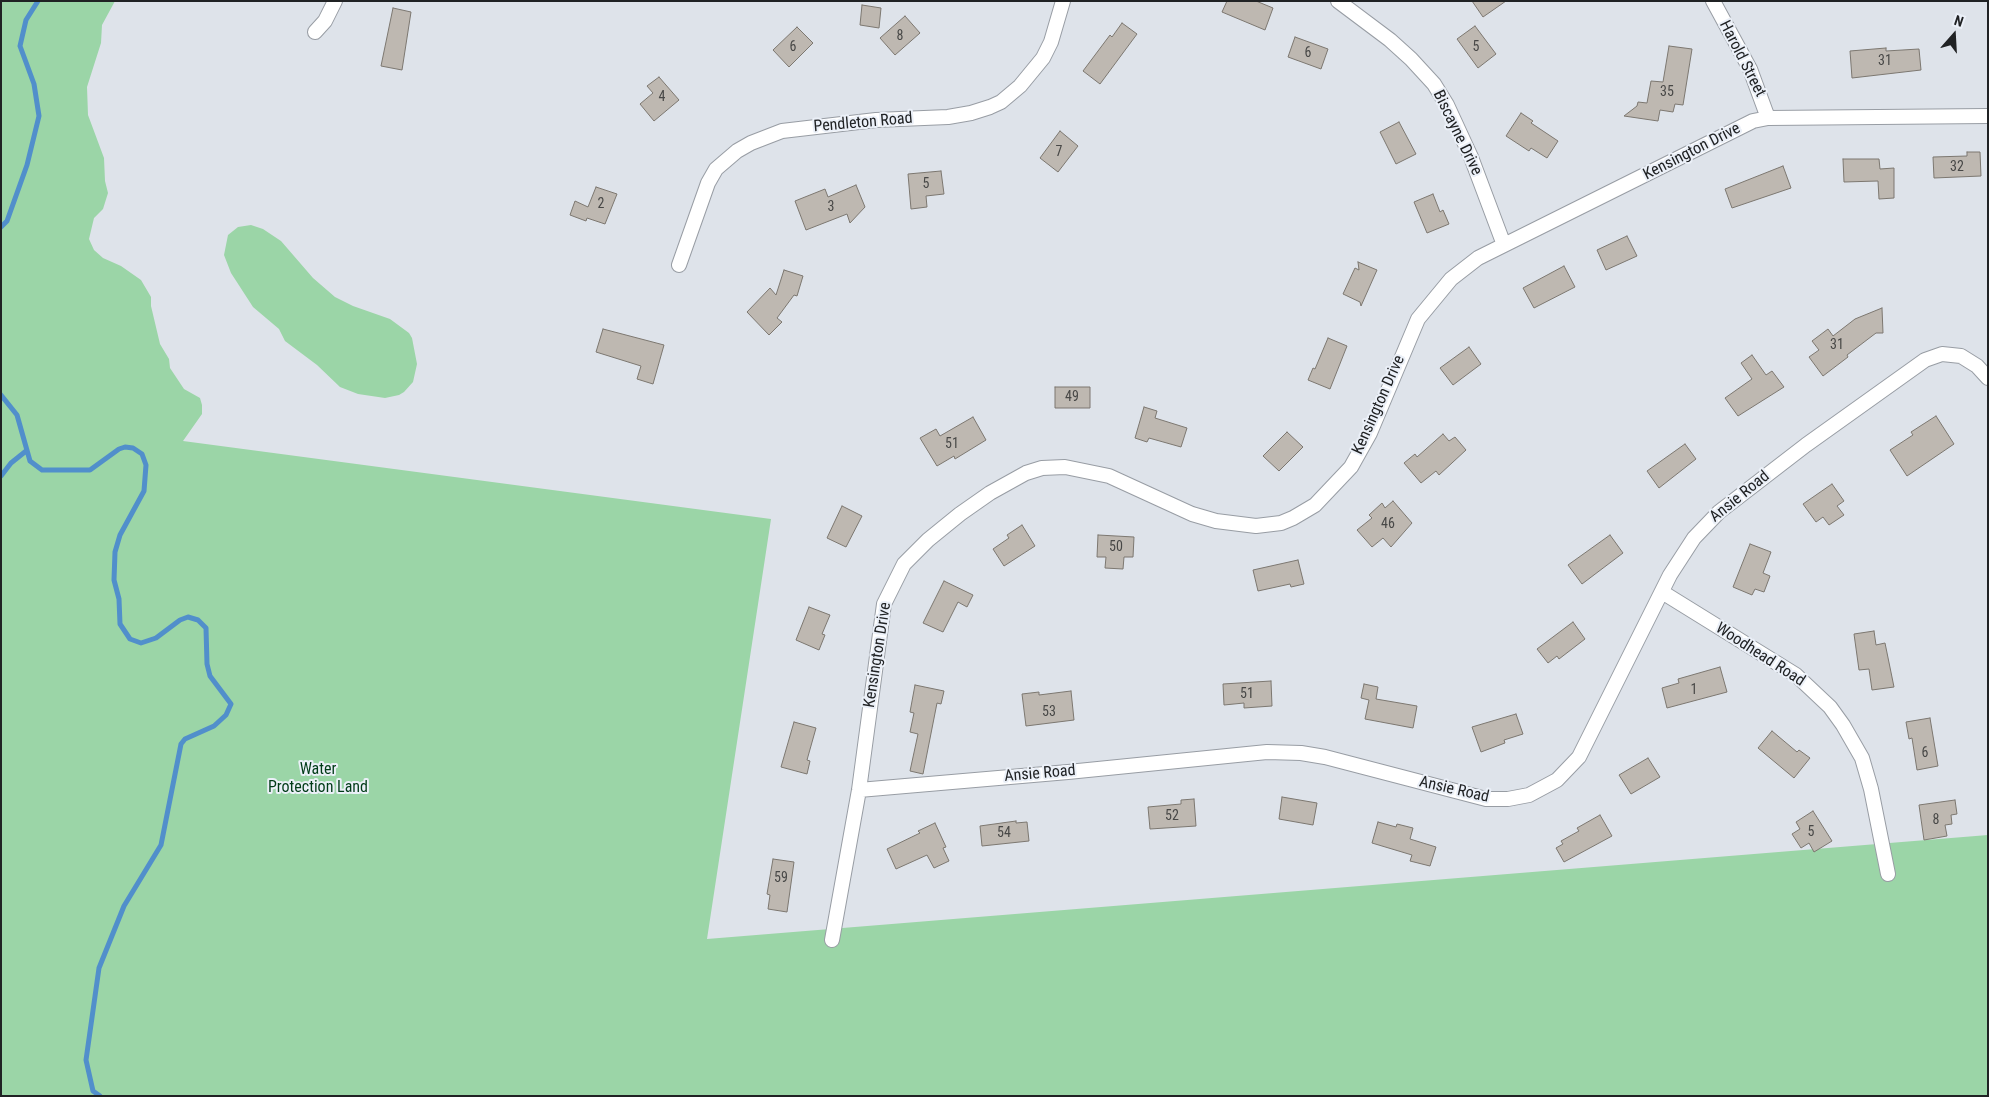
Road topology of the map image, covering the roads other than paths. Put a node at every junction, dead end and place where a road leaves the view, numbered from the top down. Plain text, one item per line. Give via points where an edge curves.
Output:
1 (335, 1) edge
2 (1063, 1) edge
3 (1338, 1) edge
4 (1712, 1) edge
5 (315, 32) dead end
6 (1988, 116) edge
7 (1768, 118) junction
8 (1504, 245) junction
9 (679, 265) dead end
10 (1988, 378) edge
11 (1662, 592) junction
12 (859, 790) junction
13 (1888, 874) dead end
14 (832, 940) dead end

1 - 5 street via 326,21
2 - 9 street, Pendleton Road via 1043,58 1020,86 1001,102 970,114 948,117 876,120 782,131 737,151 716,169 708,183
3 - 8 street, Biscayne Drive via 1390,40 1434,84 1472,157
4 - 7 street, Harold Street via 1750,69
6 - 7 street, Kensington Drive
7 - 8 street, Kensington Drive via 1745,124
8 - 12 street, Kensington Drive via 1464,267 1425,308 1358,456 1343,477 1305,513 1267,525 1223,523 1192,514 1110,476 1053,467 1011,480 944,526 904,564 887,594
10 - 11 street, Ansie Road via 1972,362 1955,355 1936,355 1919,363 1719,512 1686,549
11 - 12 street, Ansie Road via 1579,756 1548,786 1518,798 1486,799 1325,757 1267,752
11 - 13 street, Woodhead Road via 1796,675 1830,707 1862,758
12 - 14 street, Kensington Drive

